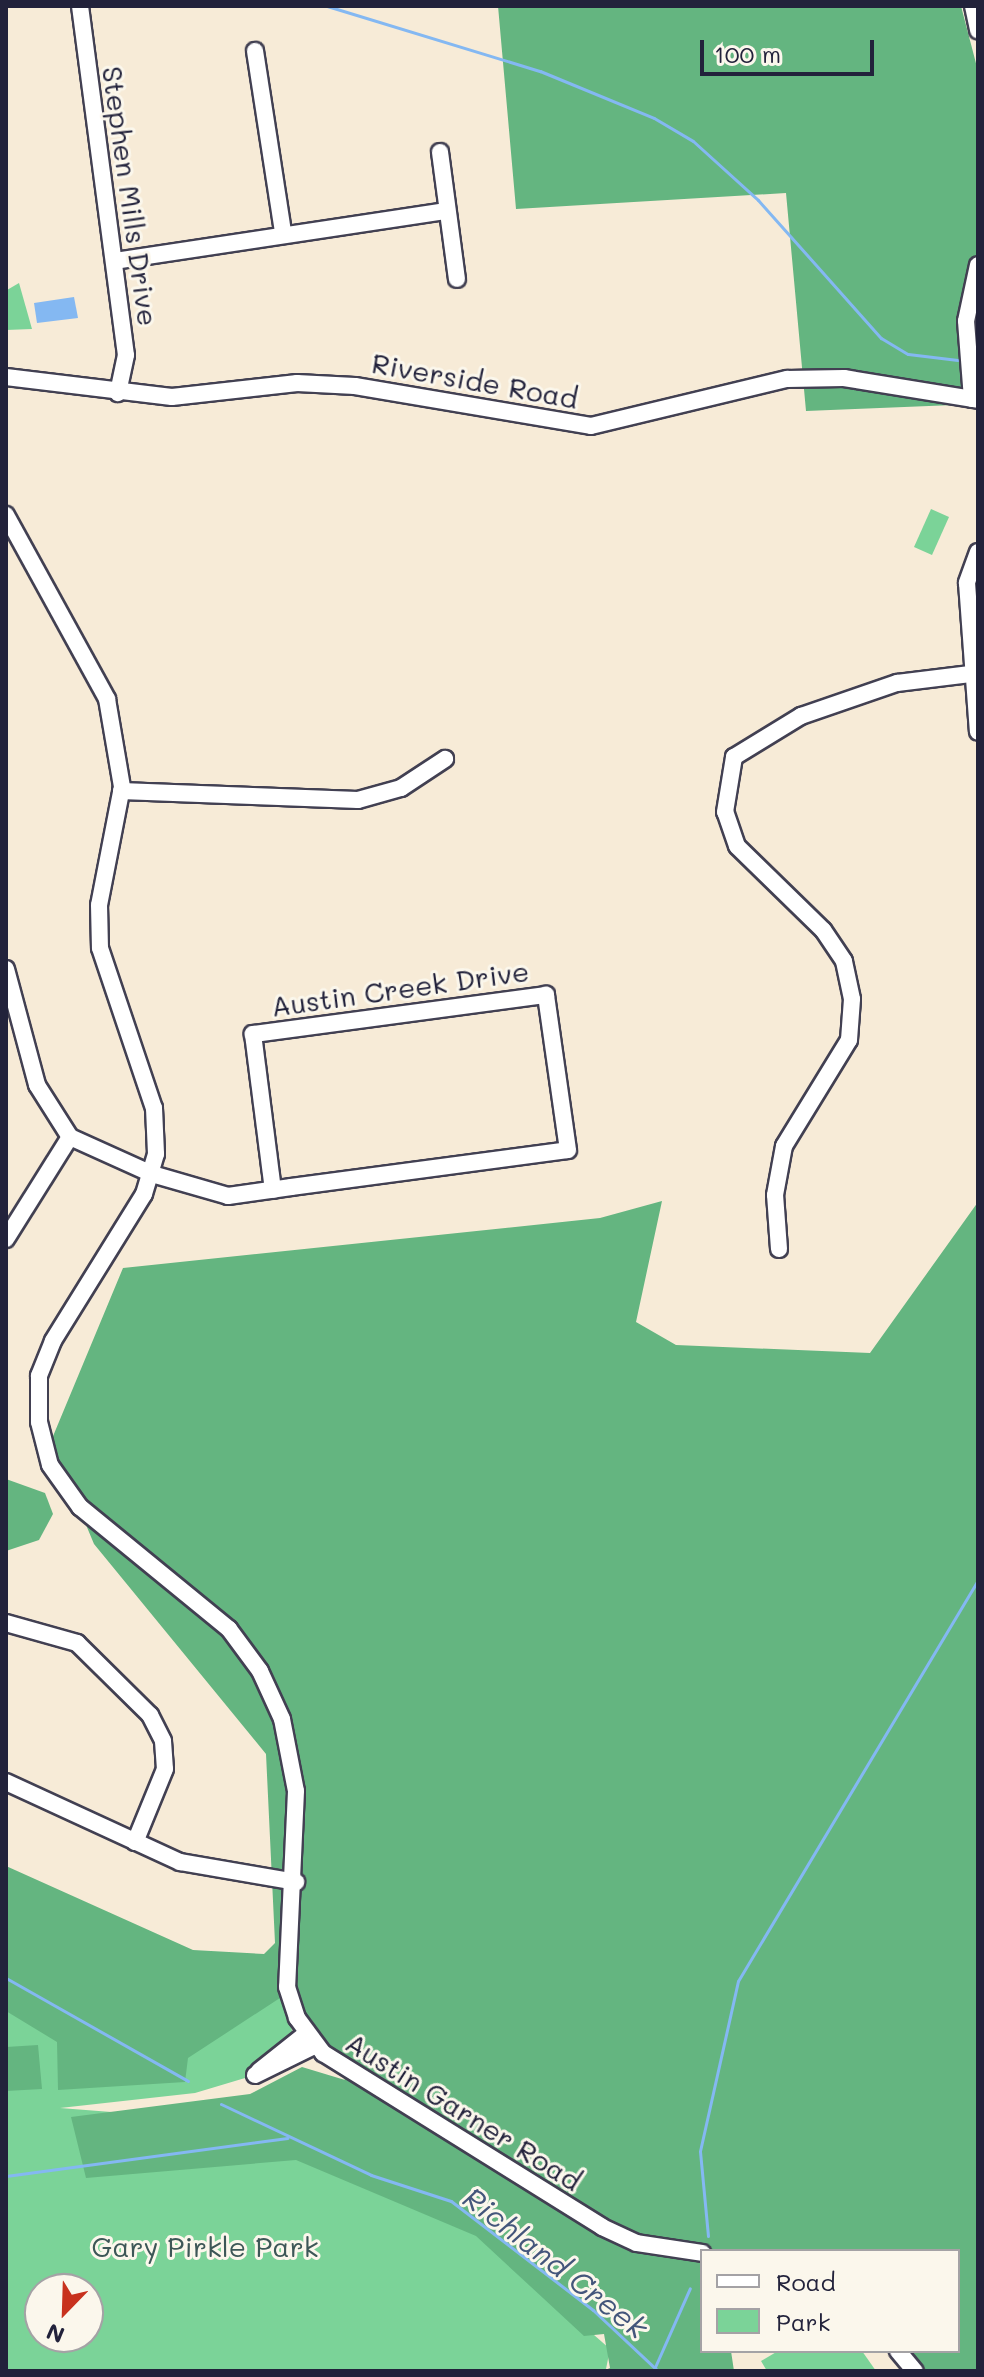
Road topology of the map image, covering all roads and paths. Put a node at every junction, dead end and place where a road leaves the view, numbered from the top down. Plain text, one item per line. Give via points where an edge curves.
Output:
1 (80, 6) edge
2 (973, 6) edge
3 (978, 30) edge
4 (255, 51) dead end
5 (440, 152) dead end
6 (445, 211) junction
7 (283, 232) junction
8 (115, 261) junction
9 (978, 265) edge
10 (457, 279) dead end
11 (6, 377) edge
12 (118, 393) junction
13 (975, 400) edge
14 (6, 515) edge
15 (978, 552) edge
16 (974, 674) edge
17 (978, 732) edge
18 (445, 759) dead end
19 (121, 791) junction
20 (6, 969) edge
21 (70, 1137) junction
22 (152, 1174) junction
23 (273, 1190) junction
24 (6, 1239) edge
25 (779, 1249) dead end
26 (6, 1623) edge
27 (6, 1782) edge
28 (135, 1842) junction
29 (296, 1882) junction
30 (700, 2253) edge
31 (900, 2353) edge
32 (915, 2371) edge

1 - 8 street, Stephen Mills Drive
2 - 3 street
4 - 7 street
5 - 6 street
6 - 7 street
6 - 10 street
7 - 8 street
8 - 12 street, Stephen Mills Drive via 126,355
9 - 13 street via 966,321
11 - 12 street, Riverside Road
12 - 13 street, Riverside Road via 172,397 297,383 355,386 591,426 787,379 844,378
14 - 19 street, Austin Garner Road via 107,699
15 - 16 street via 967,583
16 - 17 street
16 - 25 street via 897,683 801,716 734,757 725,812 737,846 823,930 844,961 852,999 849,1040 784,1146 775,1195
18 - 19 street via 401,788 358,800
19 - 22 street, Austin Garner Road via 99,905 100,948 154,1108
20 - 21 street via 37,1085
21 - 22 street, Austin Creek Drive
21 - 24 street
22 - 23 street, Austin Creek Drive via 228,1196
22 - 29 street, Austin Garner Road via 53,1341 39,1376 41,1437 50,1465 80,1507 229,1629 260,1671 292,1761
23 - 23 street, Austin Creek Drive via 568,1150 546,995 253,1034
26 - 28 street via 77,1643 150,1715 163,1741 165,1769
27 - 28 street
28 - 29 street via 222,1874
29 - 30 street, Austin Garner Road via 287,1987 312,2039 354,2078 602,2227 637,2243
31 - 32 street

